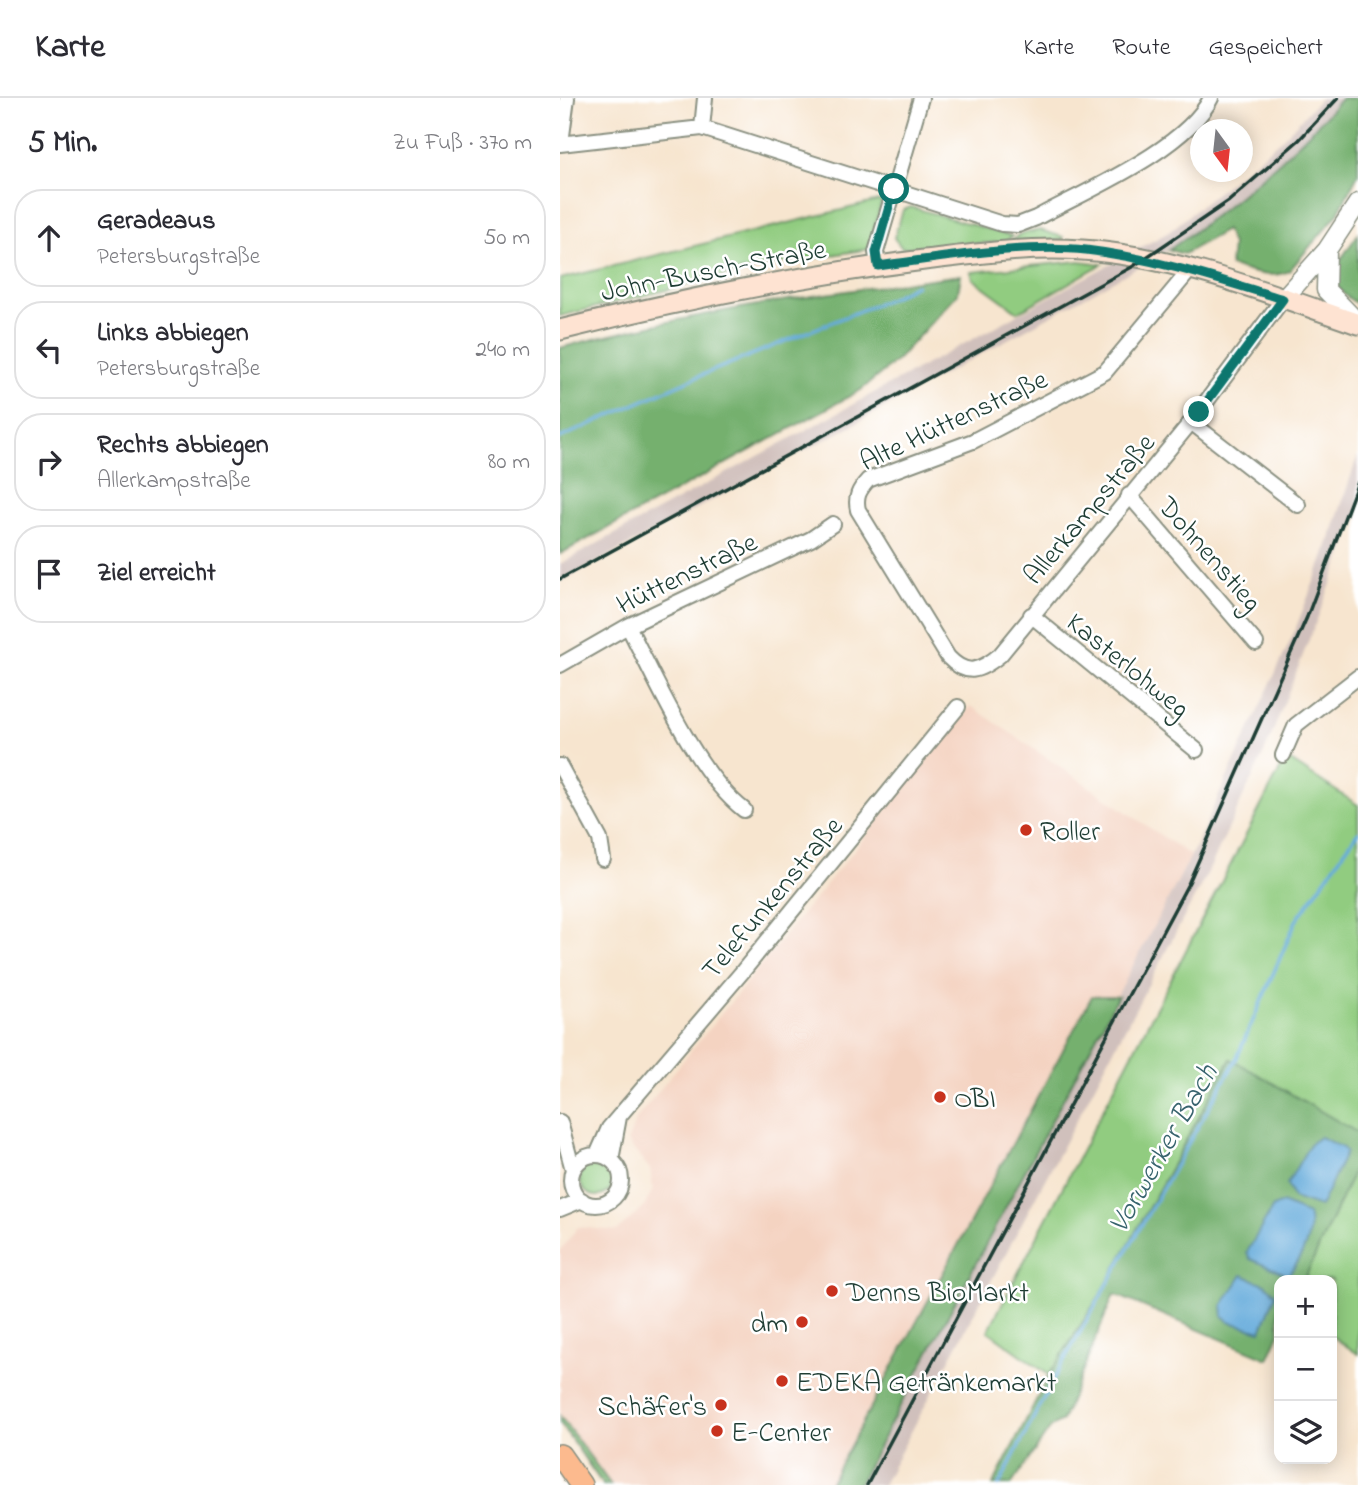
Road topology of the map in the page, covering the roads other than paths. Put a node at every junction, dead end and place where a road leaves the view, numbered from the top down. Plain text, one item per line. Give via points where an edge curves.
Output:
1 (568, 98) edge
2 (705, 98) edge
3 (921, 98) edge
4 (1211, 98) edge
5 (702, 128) junction
6 (561, 144) edge
7 (894, 189) junction
8 (1358, 203) edge
9 (1327, 250) junction
10 (878, 266) junction
11 (1191, 270) junction
12 (1283, 299) junction
13 (1358, 324) edge
14 (560, 330) edge
15 (1191, 422) junction
16 (1129, 495) junction
17 (1298, 505) dead end
18 (833, 524) dead end
19 (1031, 615) junction
20 (628, 626) junction
21 (1255, 643) dead end
22 (560, 665) edge
23 (973, 671) joint
24 (1358, 677) edge
25 (958, 707) dead end
26 (1196, 750) dead end
27 (1283, 755) dead end
28 (560, 766) edge
29 (744, 810) dead end
30 (603, 859) dead end
31 (561, 1125) edge
32 (599, 1157) junction
33 (572, 1175) junction
34 (560, 1194) edge
35 (582, 1200) junction
36 (560, 1209) edge
37 (560, 1455) edge
38 (581, 1485) edge

1 - 6 street
2 - 5 street
3 - 7 street
4 - 7 street via 1200,115 1166,146 1018,225 1002,224
5 - 6 street
5 - 7 street
7 - 10 street via 876,252
8 - 9 street
9 - 12 street
9 - 13 street via 1326,290
10 - 11 main road, John-Busch-Straße via 1084,250
10 - 14 main road, John-Busch-Straße via 710,295
11 - 12 main road, John-Busch-Straße
11 - 23 street, Alte Hüttenstraße via 1105,372 973,442 868,481 857,496 858,510 948,657 959,669
12 - 13 main road, John-Busch-Straße
12 - 15 street, Allerkampstraße
15 - 16 street, Allerkampstraße
15 - 17 street
16 - 19 street, Allerkampstraße
16 - 21 street, Dohnenstieg
18 - 20 street, Hüttenstraße via 811,540
19 - 23 street, Allerkampstraße via 1000,655
19 - 26 street, Kasterlohweg
20 - 22 street, Hüttenstraße
20 - 29 street via 724,794
24 - 27 street via 1296,725
25 - 32 street, Telefunkenstraße via 619,1117
28 - 30 street via 600,839
31 - 32 street
31 - 33 street
32 - 33 street
32 - 35 street, Telefunkenstraße via 621,1174 621,1185 616,1196 604,1204
33 - 34 street
33 - 35 street
35 - 36 street, Telefunkenstraße
37 - 38 main road

